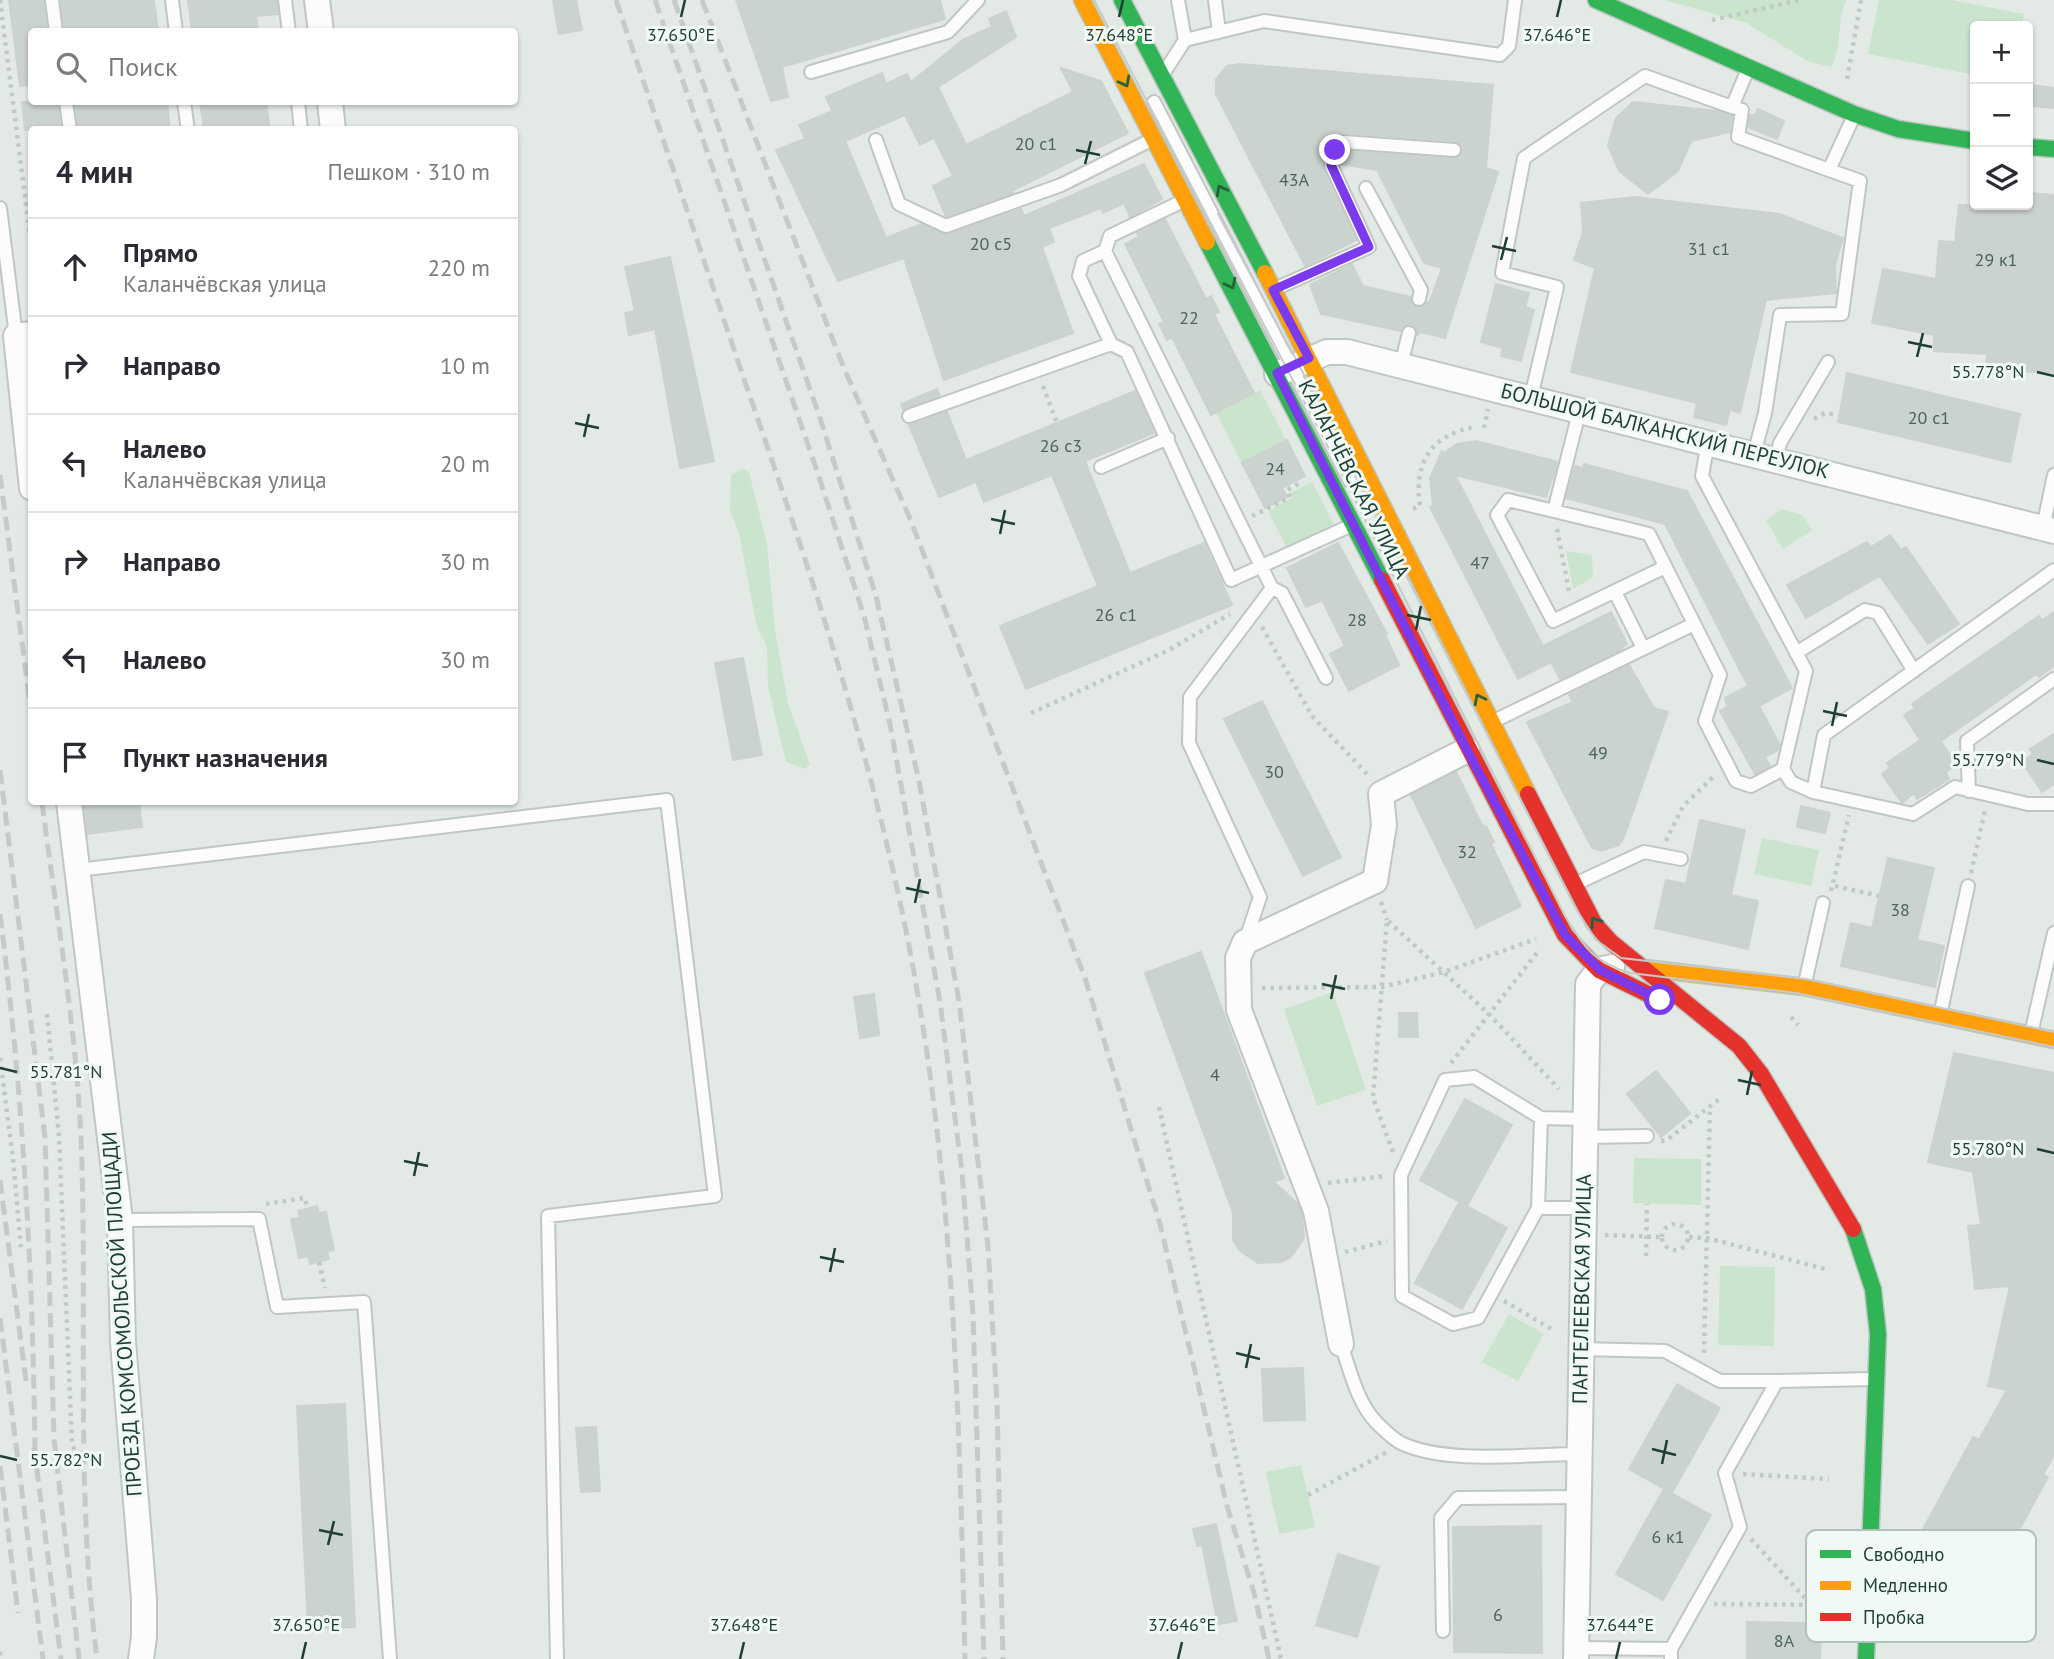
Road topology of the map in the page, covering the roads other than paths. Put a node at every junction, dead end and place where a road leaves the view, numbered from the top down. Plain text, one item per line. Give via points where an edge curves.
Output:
1 (52, 0) edge
2 (172, 0) edge
3 (285, 0) edge
4 (317, 0) edge
5 (978, 0) edge
6 (1082, 0) edge
7 (1122, 0) edge
8 (1178, 0) edge
9 (1215, 0) edge
10 (1515, 0) edge
11 (1596, 0) edge
12 (56, 28) edge
13 (176, 28) edge
14 (288, 28) edge
15 (320, 28) edge
16 (1219, 32) junction
17 (1185, 40) junction
18 (1749, 68) junction
19 (811, 72) dead end
20 (1162, 77) junction
21 (1146, 86) dead end
22 (66, 105) edge
23 (184, 105) edge
24 (298, 105) edge
25 (330, 105) edge
26 (1732, 107) junction
27 (1854, 114) junction
28 (69, 126) edge
29 (187, 126) edge
30 (301, 126) edge
31 (333, 126) edge
32 (1155, 138) junction
33 (876, 140) dead end
34 (1970, 140) edge
35 (2033, 147) edge
36 (2054, 149) edge
37 (1454, 150) dead end
38 (1829, 170) junction
39 (1366, 188) dead end
40 (1187, 200) junction
41 (0, 208) edge
42 (1105, 251) junction
43 (1273, 290) junction
44 (1419, 299) dead end
45 (1409, 333) dead end
46 (24, 335) edge
47 (1111, 344) junction
48 (1828, 362) dead end
49 (1401, 365) junction
50 (1293, 366) junction
51 (1531, 397) junction
52 (1580, 410) junction
53 (28, 412) edge
54 (909, 416) dead end
55 (1167, 438) junction
56 (1708, 442) junction
57 (1765, 456) junction
58 (1101, 467) dead end
59 (2054, 475) edge
60 (1354, 489) dead end
61 (1554, 511) junction
62 (1353, 525) junction
63 (2048, 529) edge
64 (1262, 566) junction
65 (1665, 567) junction
66 (2054, 570) edge
67 (1272, 588) junction
68 (1615, 592) junction
69 (1694, 624) junction
70 (1643, 648) junction
71 (1796, 653) junction
72 (1914, 671) junction
73 (1325, 678) dead end
74 (2054, 679) edge
75 (1491, 723) junction
76 (1467, 750) junction
77 (1783, 769) junction
78 (1969, 790) junction
79 (1813, 792) junction
80 (2054, 804) edge
81 (69, 805) edge
82 (1681, 859) dead end
83 (78, 870) junction
84 (1573, 884) junction
85 (1968, 886) road end
86 (1823, 903) road end
87 (2054, 933) edge
88 (1584, 934) dead end
89 (1245, 942) junction
90 (1622, 968) junction
91 (1804, 987) junction
92 (1940, 1015) junction
93 (1713, 1023) junction
94 (2031, 1034) junction
95 (2054, 1040) edge
96 (1541, 1118) junction
97 (1585, 1128) junction
98 (1651, 1140) road end
99 (1583, 1208) junction
100 (1538, 1209) junction
101 (120, 1220) junction
102 (1341, 1344) joint
103 (1581, 1349) junction
104 (1877, 1379) junction
105 (1777, 1381) junction
106 (1578, 1454) junction
107 (1578, 1497) junction
108 (1872, 1530) edge
109 (1443, 1631) dead end
110 (1576, 1653) edge
111 (1671, 1654) edge
112 (141, 1659) edge
113 (390, 1659) edge
114 (557, 1659) edge

1 - 12 lane
2 - 13 lane
3 - 14 lane
4 - 15 street
5 - 19 lane via 948,32
6 -> 32 main road, КАЛАНЧЁВСКАЯ УЛИЦА
7 - 20 main road, КАЛАНЧЁВСКАЯ УЛИЦА
8 - 17 lane
9 - 16 lane
10 - 16 lane via 1509,46 1500,55 1264,21
11 - 18 main road
16 - 17 lane
17 - 20 lane
18 - 26 lane
18 - 27 main road
43 -> 20 main road, КАЛАНЧЁВСКАЯ УЛИЦА
21 - 50 lane
22 - 28 lane
23 - 29 lane
24 - 30 lane
25 - 31 street
26 - 38 lane via 1742,110 1738,137
26 - 51 lane via 1645,76 1524,158 1502,274 1557,287
27 - 34 main road via 1898,129
27 - 38 lane
32 - 33 lane via 1061,185 946,226 899,204
32 - 40 main road, КАЛАНЧЁВСКАЯ УЛИЦА
35 - 36 main road
37 - 43 lane via 1344,142 1335,150 1331,165 1369,247
38 - 57 lane via 1860,181 1842,314 1780,315 1765,413
39 - 44 lane via 1421,290
40 - 42 lane via 1110,236
40 -> 50 main road, КАЛАНЧЁВСКАЯ УЛИЦА
41 - 46 lane
42 - 47 lane via 1083,261 1079,276
42 - 64 lane
43 - 50 main road, КАЛАНЧЁВСКАЯ УЛИЦА
45 - 49 lane
46 - 53 street
47 - 54 lane
47 - 55 lane via 1127,352
48 - 57 lane via 1780,443
49 - 50 street, БОЛЬШОЙ БАЛКАНСКИЙ ПЕРЕУЛОК via 1327,352
49 - 51 street, БОЛЬШОЙ БАЛКАНСКИЙ ПЕРЕУЛОК
50 - 60 lane
50 - 62 main road, КАЛАНЧЁВСКАЯ УЛИЦА
75 -> 50 main road, КАЛАНЧЁВСКАЯ УЛИЦА
51 - 52 street, БОЛЬШОЙ БАЛКАНСКИЙ ПЕРЕУЛОК
52 - 56 street, БОЛЬШОЙ БАЛКАНСКИЙ ПЕРЕУЛОК
52 - 61 lane
55 - 58 lane
55 - 64 lane via 1231,580
56 - 57 street, БОЛЬШОЙ БАЛКАНСКИЙ ПЕРЕУЛОК
56 - 71 lane via 1702,476
57 - 63 street, БОЛЬШОЙ БАЛКАНСКИЙ ПЕРЕУЛОК
59 - 63 lane
61 - 65 lane via 1649,534
61 - 68 lane via 1508,500 1497,515 1553,621
62 - 64 lane
62 - 76 main road, КАЛАНЧЁВСКАЯ УЛИЦА
64 - 67 lane
65 - 68 lane
65 - 69 lane
66 - 72 lane
67 - 73 lane via 1282,593
67 - 89 lane via 1190,698 1189,743 1260,897
68 - 70 lane
69 - 70 lane
69 - 77 lane via 1720,675 1706,721 1736,781 1751,786
70 - 75 lane
71 - 72 lane via 1866,610 1878,613
71 - 77 lane via 1806,671
72 - 79 lane via 1824,735
74 - 78 lane via 1967,741
75 - 84 main road, КАЛАНЧЁВСКАЯ УЛИЦА
76 - 89 street via 1381,794 1384,825 1375,881
76 - 90 main road, КАЛАНЧЁВСКАЯ УЛИЦА via 1565,935
77 - 79 lane via 1791,782
78 - 79 lane via 1955,787 1913,814
78 - 80 lane via 2028,804
81 - 83 street, ПРОЕЗД КОМСОМОЛЬСКОЙ ПЛОЩАДИ
82 - 84 lane via 1644,852
83 - 101 street, ПРОЕЗД КОМСОМОЛЬСКОЙ ПЛОЩАДИ
83 - 114 lane via 667,800 715,1196 548,1216
90 -> 84 main road, КАЛАНЧЁВСКАЯ УЛИЦА via 1611,942 1594,923
85 - 92 lane
86 - 91 lane
87 - 94 lane
88 - 90 lane
89 - 102 street via 1238,958 1240,1010 1316,1211
90 - 91 main road
90 - 93 main road, КАЛАНЧЁВСКАЯ УЛИЦА
90 - 93 main road
90 - 97 street, ПАНТЕЛЕЕВСКАЯ УЛИЦА via 1588,984
91 - 92 main road
92 - 94 main road
93 - 104 main road via 1761,1074 1854,1232 1873,1289
94 - 95 main road
96 - 97 lane
96 - 100 lane
96 - 100 lane via 1474,1077 1445,1080 1401,1175 1402,1296 1453,1324 1478,1318
97 - 98 lane
97 - 99 street, ПАНТЕЛЕЕВСКАЯ УЛИЦА
99 - 100 lane
99 - 103 street, ПАНТЕЛЕЕВСКАЯ УЛИЦА
101 - 112 street, ПРОЕЗД КОМСОМОЛЬСКОЙ ПЛОЩАДИ via 123,1342 144,1599
101 - 113 lane via 258,1219 277,1307 364,1303
102 - 106 lane via 1356,1388 1374,1421 1400,1443 1466,1455
103 - 105 lane via 1665,1351 1720,1381
103 - 106 street, ПАНТЕЛЕЕВСКАЯ УЛИЦА
104 - 105 lane
104 - 108 main road
105 - 111 lane via 1725,1473 1740,1527
106 - 107 street, ПАНТЕЛЕЕВСКАЯ УЛИЦА
107 - 109 lane via 1458,1498 1441,1518
107 - 110 street, ПАНТЕЛЕЕВСКАЯ УЛИЦА
110 - 111 lane

